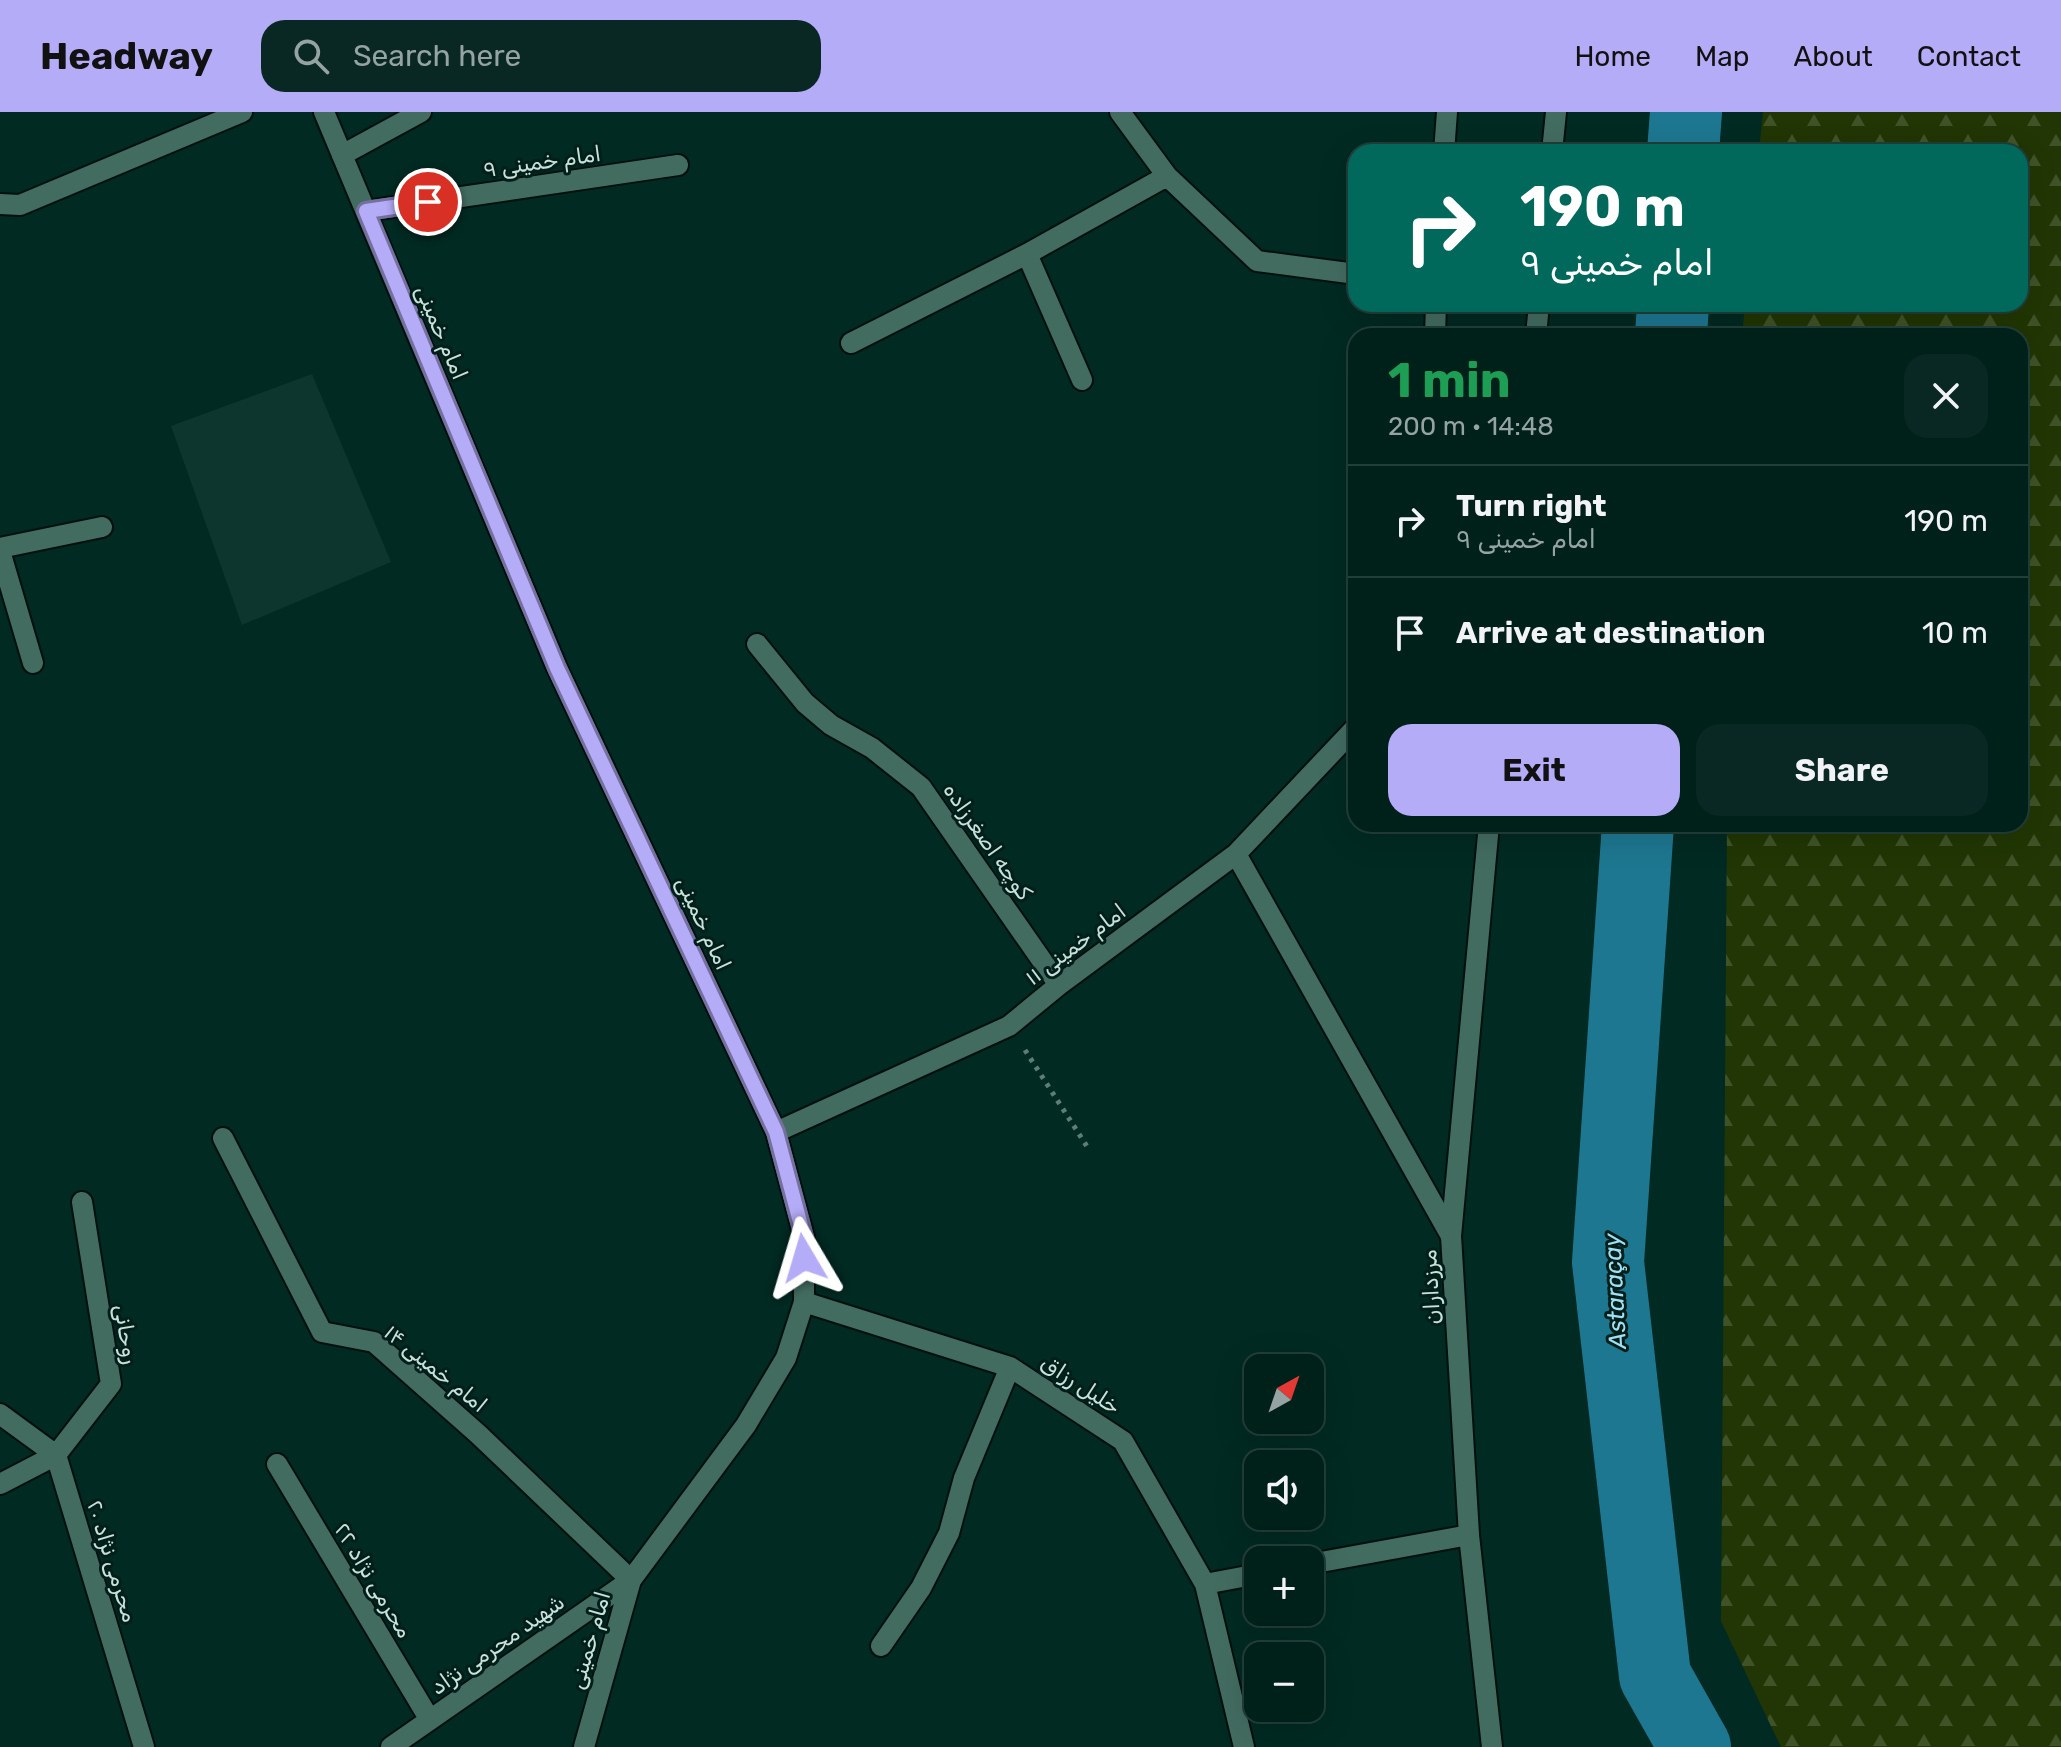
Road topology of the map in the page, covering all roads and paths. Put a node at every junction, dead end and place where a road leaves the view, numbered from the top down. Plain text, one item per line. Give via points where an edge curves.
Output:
1 (242, 112) edge
2 (324, 112) edge
3 (421, 112) edge
4 (1120, 112) edge
5 (1447, 112) edge
6 (1556, 112) edge
7 (1445, 144) edge
8 (1553, 144) edge
9 (342, 155) junction
10 (678, 165) dead end
11 (1167, 176) junction
12 (0, 204) edge
13 (366, 211) junction
14 (1027, 254) junction
15 (1348, 273) edge
16 (851, 343) dead end
17 (1082, 380) dead end
18 (102, 527) dead end
19 (0, 550) edge
20 (757, 644) dead end
21 (33, 663) dead end
22 (1348, 735) edge
23 (1488, 832) edge
24 (1236, 854) junction
25 (1059, 985) junction
26 (1009, 1026) junction
27 (776, 1132) junction
28 (223, 1138) dead end
29 (1088, 1148) dead end
30 (82, 1202) dead end
31 (1451, 1236) junction
32 (804, 1302) junction
33 (1010, 1367) junction
34 (0, 1414) edge
35 (56, 1455) junction
36 (277, 1464) dead end
37 (0, 1484) edge
38 (1469, 1535) junction
39 (1324, 1561) edge
40 (1244, 1577) edge
41 (631, 1580) junction
42 (1205, 1584) junction
43 (881, 1646) dead end
44 (430, 1720) junction
45 (144, 1747) edge
46 (391, 1747) edge
47 (584, 1747) edge
48 (1244, 1747) edge
49 (1492, 1747) edge

1 - 12 street via 20,205
2 - 9 street, امام خمینی
3 - 9 street
4 - 11 street
5 - 7 street
6 - 8 street
9 - 13 street, امام خمینی
10 - 13 street, امام خمینی ۹
11 - 14 street
11 - 15 street via 1257,261
13 - 27 street, امام خمینی via 557,668
14 - 16 street
14 - 17 street
18 - 19 street
19 - 21 street
20 - 25 street, کوچه اصغرزاده via 805,703 921,787
22 - 24 street, امام خمینی ۱۱
23 - 31 street, مرزداران
24 - 25 street, امام خمینی ۱۱
24 - 31 street
25 - 26 street, امام خمینی ۱۱
26 - 27 street, امام خمینی ۱۱
26 - 29 path
27 - 32 street, امام خمینی via 804,1237
28 - 41 street, امام خمینی ۱۴ via 322,1332 374,1342
30 - 35 street, روحانی via 111,1384
31 - 38 street, مرزداران
32 - 33 street, خلیل رزاق
32 - 41 street, امام خمینی via 786,1358 746,1425
33 - 42 street, خلیل رزاق via 1123,1441
33 - 43 street via 964,1478 949,1533 921,1588
34 - 35 street
35 - 37 street
35 - 45 street, محرمی نژاد ۲۰
36 - 44 street, محرمی نژاد ۲۲
38 - 39 street
38 - 49 street, مرزداران
40 - 42 street
41 - 44 street, شهید محرمی نژاد
41 - 47 street, امام خمینی
42 - 48 street, خلیل رزاق
44 - 46 street, شهید محرمی نژاد

